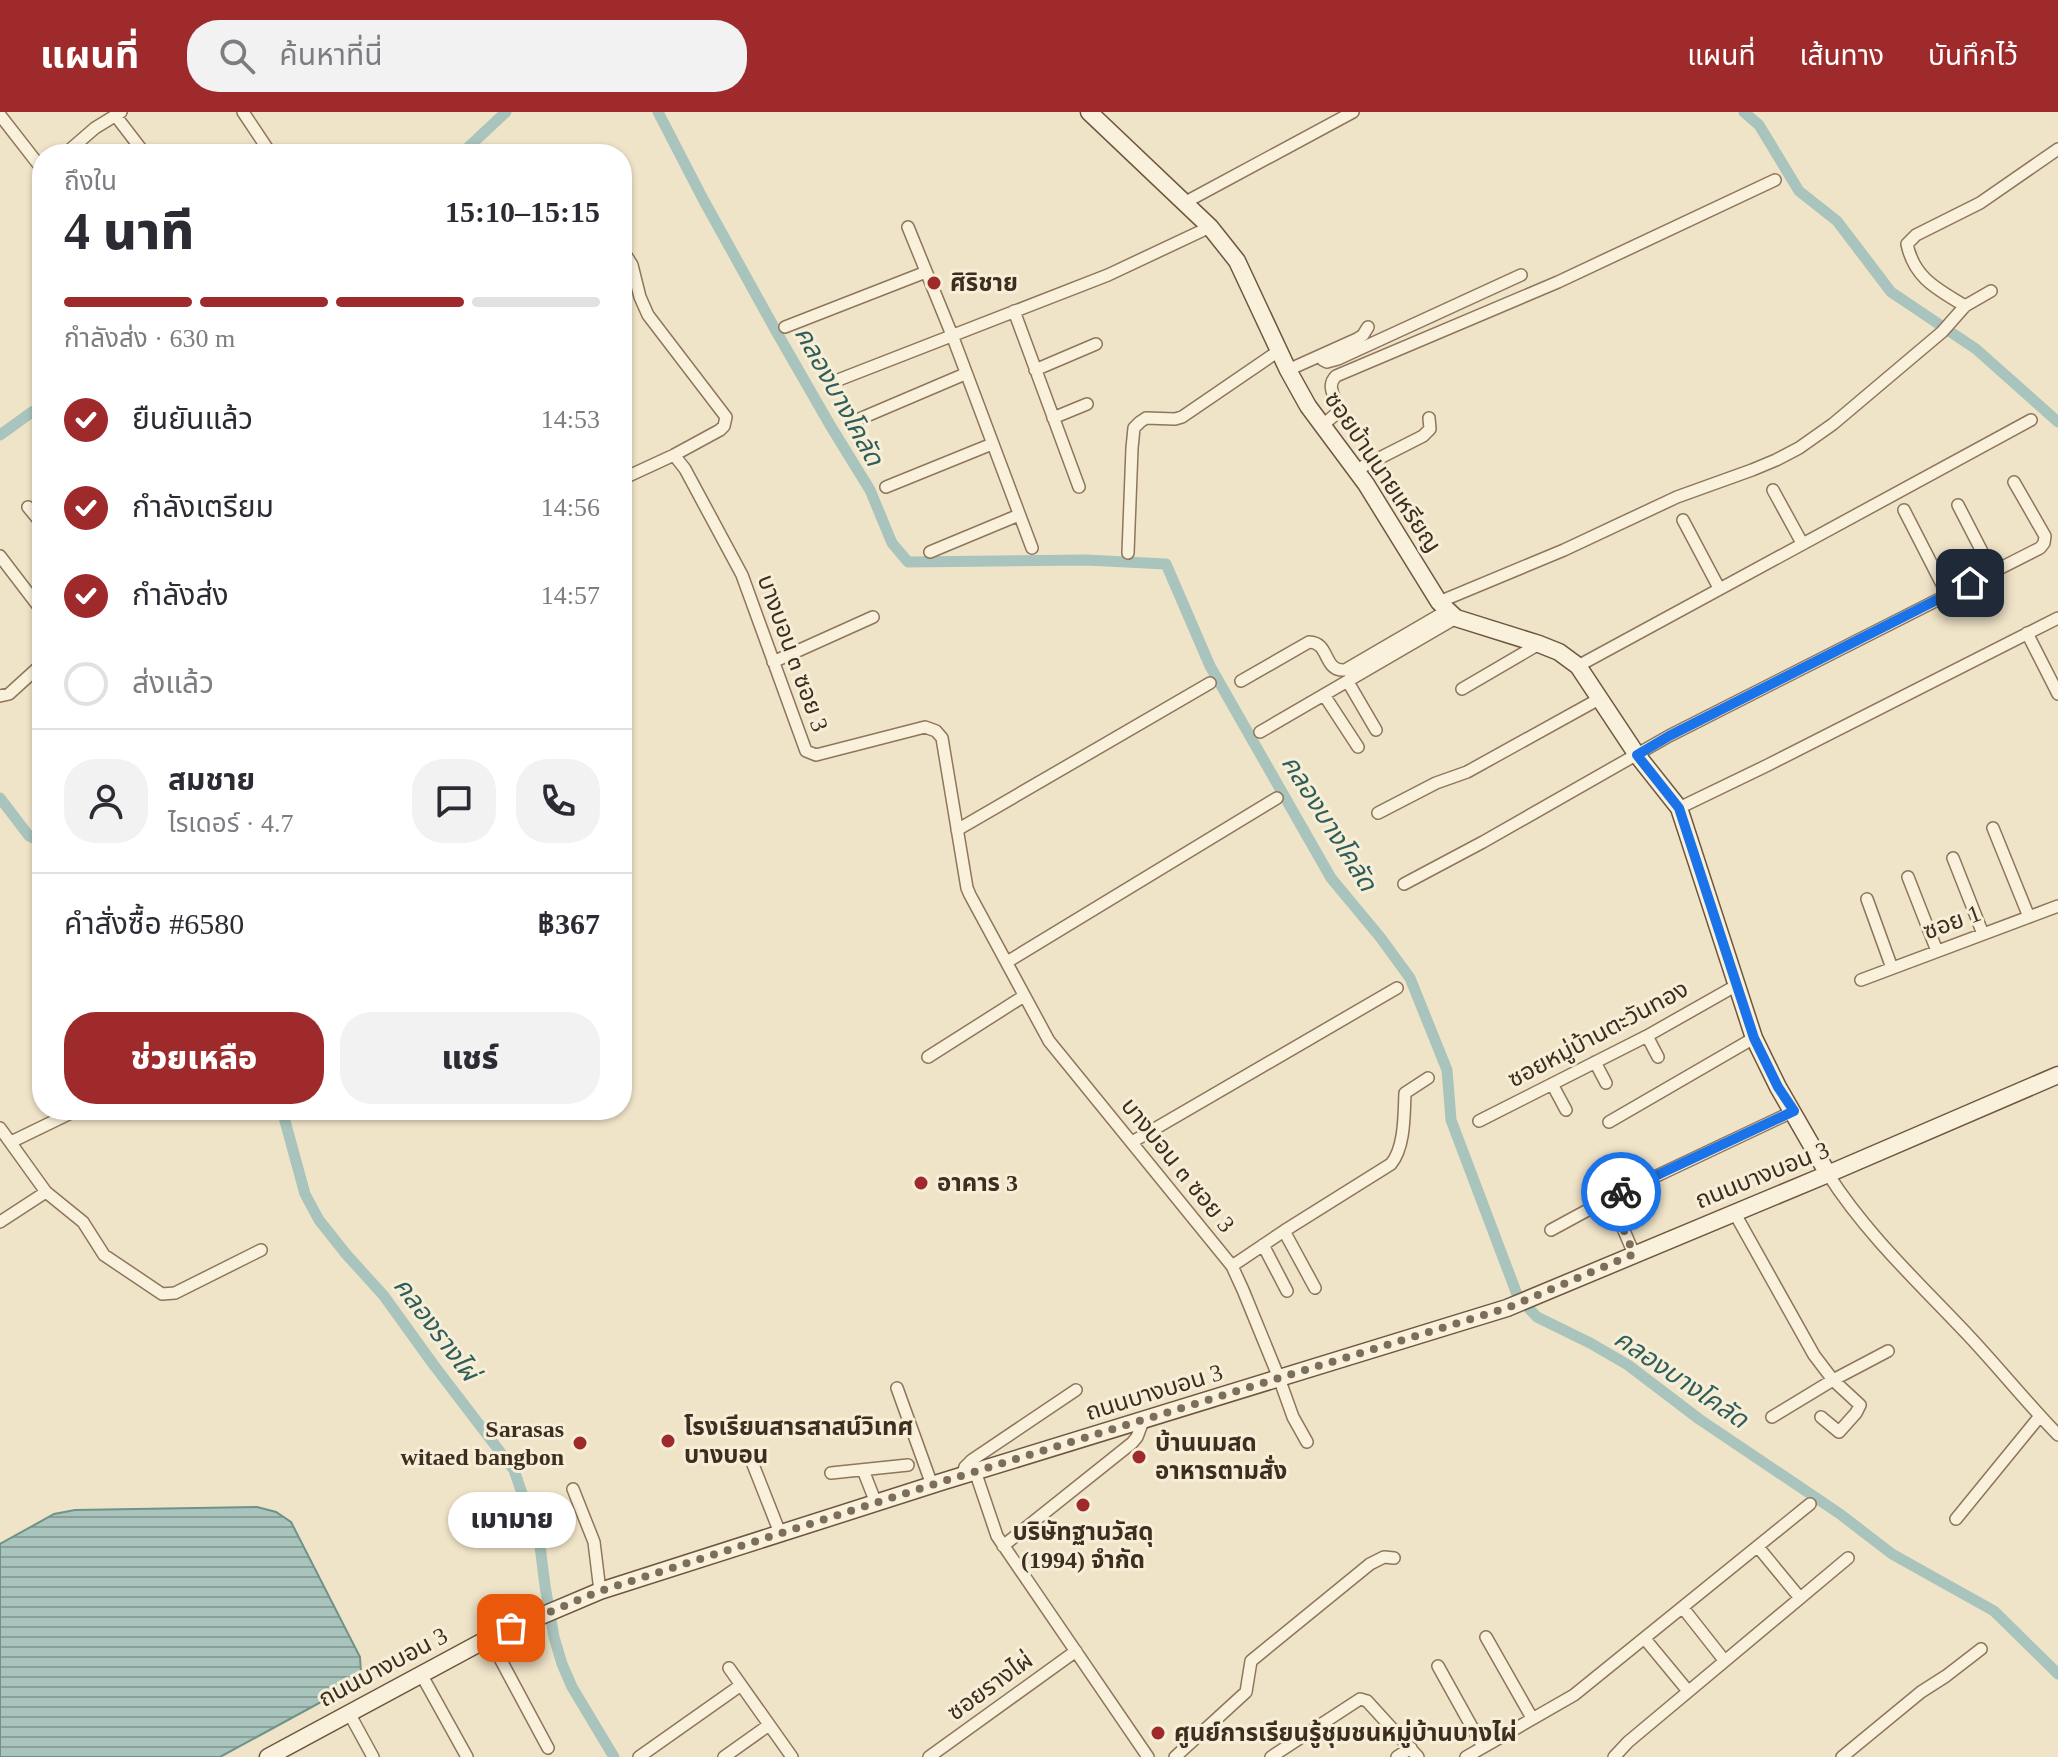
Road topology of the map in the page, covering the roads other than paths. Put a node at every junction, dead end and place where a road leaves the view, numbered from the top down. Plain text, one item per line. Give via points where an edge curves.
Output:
1 (243, 112) edge
2 (1089, 112) edge
3 (1353, 112) edge
4 (118, 114) edge
5 (0, 115) edge
6 (77, 144) edge
7 (138, 144) edge
8 (264, 144) edge
9 (2058, 149) edge
10 (32, 156) edge
11 (1775, 180) dead end
12 (1184, 203) junction
13 (908, 227) dead end
14 (1210, 227) junction
15 (632, 265) edge
16 (926, 272) junction
17 (1521, 275) dead end
18 (1991, 291) dead end
19 (1014, 311) junction
20 (1962, 311) junction
21 (785, 327) dead end
22 (1368, 327) dead end
23 (952, 335) junction
24 (1096, 344) dead end
25 (1280, 350) junction
26 (1321, 355) junction
27 (1035, 370) junction
28 (1288, 370) junction
29 (965, 374) junction
30 (833, 382) dead end
31 (1087, 404) dead end
32 (1053, 418) junction
33 (1429, 418) dead end
34 (857, 420) dead end
35 (2031, 420) dead end
36 (1323, 425) junction
37 (992, 444) junction
38 (674, 455) junction
39 (1356, 470) junction
40 (632, 474) edge
41 (2014, 482) dead end
42 (886, 487) dead end
43 (1079, 487) dead end
44 (1773, 490) dead end
45 (1958, 505) dead end
46 (28, 507) dead end
47 (1904, 510) dead end
48 (32, 512) edge
49 (1019, 515) junction
50 (1683, 520) dead end
51 (1802, 543) junction
52 (1032, 548) dead end
53 (930, 552) dead end
54 (1128, 553) dead end
55 (0, 556) edge
56 (1992, 571) junction
57 (1719, 588) junction
58 (1947, 594) junction
59 (32, 598) edge
60 (1448, 610) junction
61 (873, 617) dead end
62 (2058, 618) edge
63 (2027, 633) junction
64 (1539, 644) junction
65 (773, 662) junction
66 (1578, 666) junction
67 (32, 673) edge
68 (1241, 681) dead end
69 (1348, 682) junction
70 (1210, 683) dead end
71 (1462, 689) dead end
72 (2058, 694) edge
73 (1324, 695) junction
74 (0, 696) edge
75 (1599, 699) junction
76 (1376, 730) dead end
77 (1260, 732) dead end
78 (1358, 747) dead end
79 (1637, 755) junction
80 (1277, 798) dead end
81 (1679, 808) junction
82 (1378, 813) dead end
83 (1993, 828) dead end
84 (957, 830) junction
85 (1953, 858) dead end
86 (1908, 877) dead end
87 (1404, 884) dead end
88 (1867, 899) dead end
89 (2058, 906) edge
90 (2029, 917) junction
91 (1983, 934) junction
92 (1937, 951) junction
93 (1007, 962) junction
94 (1892, 968) junction
95 (1861, 980) dead end
96 (1737, 985) junction
97 (1397, 988) dead end
98 (1024, 996) junction
99 (1647, 1036) junction
100 (1754, 1038) junction
101 (928, 1057) dead end
102 (1658, 1057) dead end
103 (1595, 1062) junction
104 (2058, 1075) edge
105 (1428, 1078) dead end
106 (1606, 1083) dead end
107 (1552, 1084) junction
108 (1566, 1110) dead end
109 (1794, 1111) junction
110 (56, 1120) edge
111 (1479, 1121) dead end
112 (1609, 1122) dead end
113 (0, 1128) edge
114 (11, 1142) junction
115 (1132, 1142) junction
116 (1828, 1174) junction
117 (46, 1192) junction
118 (1610, 1198) junction
119 (1734, 1212) junction
120 (0, 1222) edge
121 (1551, 1230) dead end
122 (1284, 1231) junction
123 (1263, 1245) junction
124 (261, 1250) dead end
125 (1634, 1254) junction
126 (1232, 1266) junction
127 (1315, 1288) dead end
128 (1287, 1291) dead end
129 (1888, 1351) dead end
130 (1279, 1378) junction
131 (1833, 1380) junction
132 (897, 1388) dead end
133 (1076, 1390) dead end
134 (2040, 1416) junction
135 (1772, 1417) dead end
136 (1821, 1417) dead end
137 (1143, 1421) junction
138 (2058, 1435) edge
139 (1307, 1442) dead end
140 (752, 1462) dead end
141 (908, 1465) dead end
142 (863, 1470) junction
143 (831, 1473) dead end
144 (968, 1474) junction
145 (932, 1485) junction
146 (573, 1489) dead end
147 (876, 1503) junction
148 (1810, 1504) dead end
149 (1956, 1519) dead end
150 (780, 1533) junction
151 (1003, 1546) junction
152 (1758, 1547) junction
153 (1394, 1558) dead end
154 (1848, 1558) dead end
155 (600, 1591) junction
156 (1800, 1598) junction
157 (1683, 1608) junction
158 (1486, 1637) dead end
159 (489, 1638) junction
160 (1645, 1639) junction
161 (1981, 1649) dead end
162 (1076, 1651) junction
163 (1724, 1660) junction
164 (1438, 1666) dead end
165 (729, 1668) dead end
166 (421, 1674) junction
167 (741, 1685) junction
168 (1688, 1691) junction
169 (349, 1713) junction
170 (1532, 1718) junction
171 (769, 1725) junction
172 (1483, 1747) junction
173 (548, 1748) dead end
174 (1414, 1753) edge
175 (278, 1754) edge
176 (373, 1757) edge
177 (467, 1757) edge
178 (639, 1757) edge
179 (724, 1757) edge
180 (792, 1757) edge
181 (929, 1757) edge
182 (1148, 1757) edge
183 (1175, 1757) edge
184 (1271, 1757) edge
185 (1397, 1757) edge
186 (1466, 1757) edge
187 (1614, 1757) edge
188 (1842, 1757) edge

1 - 8 street
2 - 12 main road, ซอยบ้านนายเหรียญ
3 - 12 street
4 - 6 street
4 - 7 street
5 - 10 street
9 - 20 street via 1980,203 1907,244 1910,258 1929,284
11 - 36 street via 1558,282 1336,376 1331,387 1338,411
12 - 14 main road, ซอยบ้านนายเหรียญ
13 - 16 street
14 - 19 street
14 - 25 main road, ซอยบ้านนายเหรียญ via 1237,261
15 - 38 street via 648,315 726,417 720,430
16 - 21 street
16 - 23 street
17 - 26 street via 1338,359 1327,362
18 - 20 street
19 - 23 street
19 - 27 street
20 - 60 street via 1799,448 1677,497
22 - 26 street via 1357,339
23 - 29 street
23 - 30 street
24 - 27 street
25 - 28 main road, ซอยบ้านนายเหรียญ
25 - 54 street via 1182,417 1146,418 1134,428
26 - 28 street
27 - 32 street
28 - 36 main road, ซอยบ้านนายเหรียญ
29 - 34 street
29 - 37 street
31 - 32 street
32 - 43 street
33 - 39 street via 1430,429 1423,436
35 - 51 street
36 - 39 main road, ซอยบ้านนายเหรียญ
37 - 42 street
37 - 49 street
38 - 40 street
38 - 65 street, บางบอน ๓ ซอย 3 via 742,575
39 - 60 main road, ซอยบ้านนายเหรียญ
41 - 56 street via 2044,543
44 - 51 street
45 - 56 street
46 - 48 street
47 - 58 street
49 - 52 street
49 - 53 street
50 - 57 street
51 - 57 street
55 - 59 street
56 - 58 street
57 - 66 street
58 - 79 street
60 - 64 main road
60 - 68 street via 1345,670 1334,670 1314,641
60 - 69 street
61 - 65 street
62 - 63 street
63 - 72 street
63 - 81 street
64 - 66 main road
64 - 71 street
65 - 84 street, บางบอน ๓ ซอย 3 via 810,754 925,727 936,731 942,738
66 - 75 main road
67 - 74 street
69 - 73 street
69 - 76 street
70 - 84 street
73 - 77 street
73 - 78 street
75 - 79 main road
75 - 82 street via 1467,772
79 - 81 main road
79 - 87 street
80 - 93 street
81 - 96 main road
83 - 90 street
84 - 93 street, บางบอน ๓ ซอย 3 via 967,888
85 - 91 street
86 - 92 street
88 - 94 street
89 - 90 street, ซอย 1
90 - 91 street, ซอย 1
91 - 92 street, ซอย 1
92 - 94 street, ซอย 1
93 - 98 street, บางบอน ๓ ซอย 3
94 - 95 street, ซอย 1
96 - 99 street, ซอยหมู่บ้านตะวันทอง
96 - 100 main road
97 - 115 street
98 - 101 street
98 - 115 street, บางบอน ๓ ซอย 3 via 1049,1041
99 - 102 street
99 - 103 street, ซอยหมู่บ้านตะวันทอง
100 - 109 main road
100 - 112 street
103 - 106 street
103 - 107 street, ซอยหมู่บ้านตะวันทอง
104 - 116 main road, ถนนบางบอน 3
105 - 122 street via 1405,1093 1400,1146 1391,1164
107 - 108 street
107 - 111 street, ซอยหมู่บ้านตะวันทอง
109 - 116 main road
109 - 118 street
110 - 114 street
113 - 114 street
114 - 117 street
115 - 126 street, บางบอน ๓ ซอย 3
116 - 119 main road, ถนนบางบอน 3
116 - 134 street via 1892,1255
117 - 120 street
117 - 124 street via 83,1222 104,1255 162,1294 175,1293
118 - 121 street
118 - 125 street
119 - 125 main road, ถนนบางบอน 3
119 - 131 street
122 - 123 street
122 - 127 street
123 - 126 street
123 - 128 street
125 - 130 main road, ถนนบางบอน 3 via 1507,1308
126 - 130 street, บางบอน ๓ ซอย 3
129 - 131 street
130 - 137 main road, ถนนบางบอน 3
130 - 139 street, บางบอน ๓ ซอย 3
131 - 135 street
131 - 136 street via 1860,1407 1838,1432
132 - 145 street
133 - 144 street via 972,1460 965,1467
134 - 138 street
134 - 149 street
137 - 144 main road, ถนนบางบอน 3
137 - 151 street via 1132,1443
140 - 150 street
141 - 142 street
142 - 143 street
142 - 147 street
144 - 145 main road, ถนนบางบอน 3
144 - 151 street
145 - 147 main road, ถนนบางบอน 3
146 - 155 street via 594,1542
147 - 150 main road, ถนนบางบอน 3
148 - 152 street
150 - 155 main road, ถนนบางบอน 3
151 - 162 street
152 - 156 street
152 - 157 street
153 - 183 street via 1370,1564 1251,1661 1246,1692
154 - 156 street
155 - 159 main road, ถนนบางบอน 3
156 - 163 street
157 - 160 street
157 - 163 street
158 - 170 street
159 - 166 main road, ถนนบางบอน 3
159 - 173 street
160 - 168 street
160 - 170 street via 1574,1695
161 - 188 street
162 - 181 street, ซอยรางไผ่
162 - 182 street
163 - 168 street
164 - 172 street
165 - 167 street
166 - 169 main road, ถนนบางบอน 3
166 - 177 street
167 - 171 street
167 - 178 street
168 - 187 street
169 - 175 main road, ถนนบางบอน 3
169 - 176 street
170 - 172 street
171 - 179 street
171 - 180 street
172 - 186 street
174 - 184 street via 1360,1699
174 - 185 street

